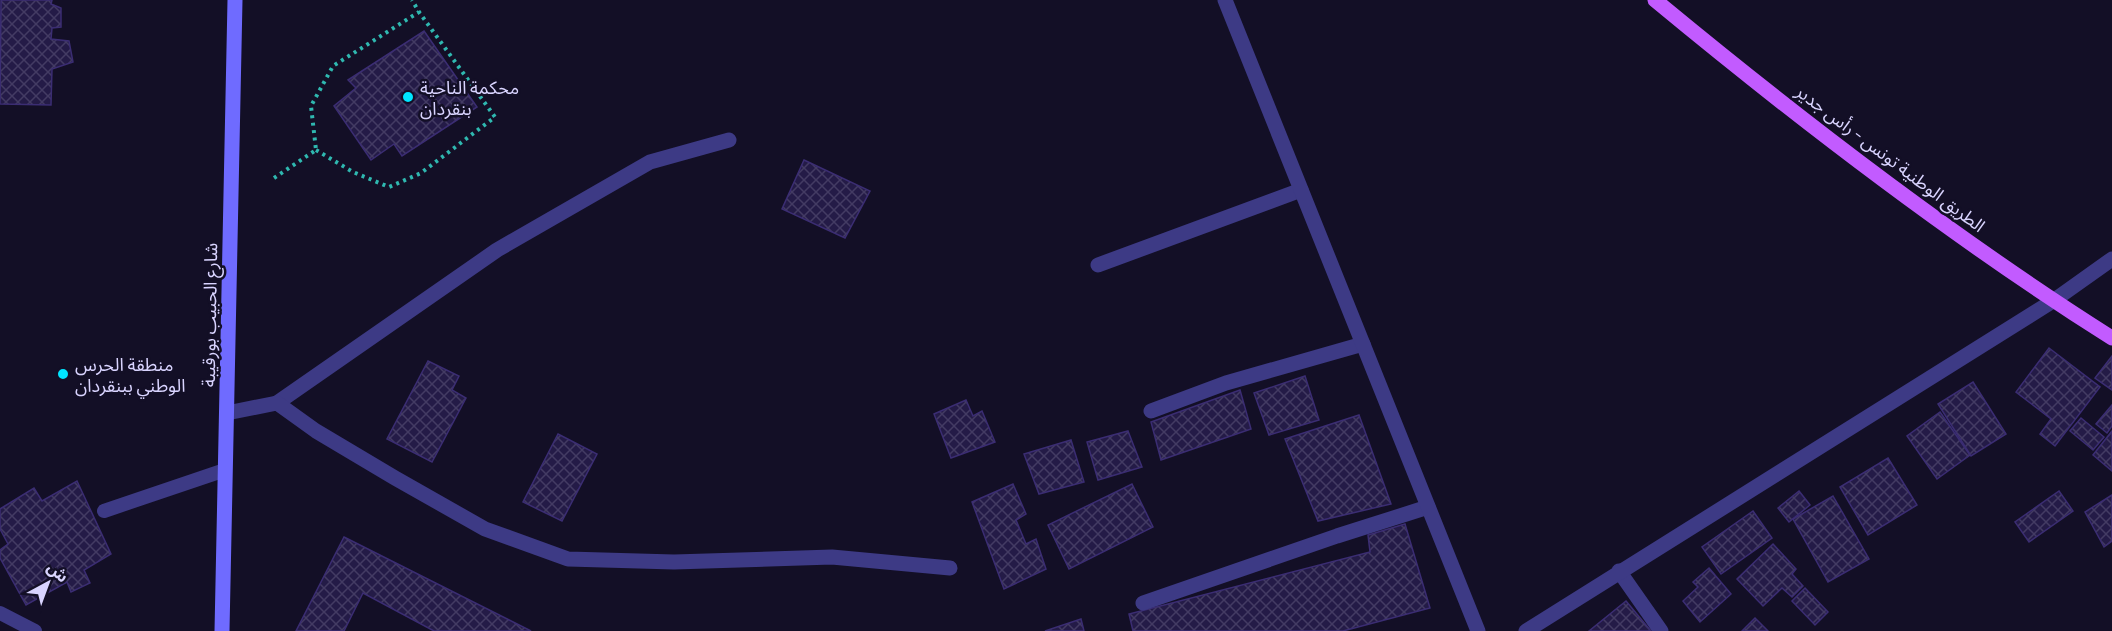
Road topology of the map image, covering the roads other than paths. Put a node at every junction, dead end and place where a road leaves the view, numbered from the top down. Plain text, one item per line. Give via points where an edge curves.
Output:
1 (235, 0) edge
2 (1225, 0) edge
3 (1655, 0) edge
4 (729, 140) dead end
5 (1301, 190) junction
6 (2112, 260) edge
7 (1098, 265) dead end
8 (2053, 301) junction
9 (2112, 338) edge
10 (1363, 344) junction
11 (277, 403) junction
12 (1151, 411) dead end
13 (227, 413) junction
14 (225, 470) junction
15 (1428, 507) junction
16 (104, 511) dead end
17 (950, 568) dead end
18 (1619, 571) junction
19 (1143, 603) dead end
20 (0, 613) edge
21 (35, 631) edge
22 (222, 631) edge
23 (1476, 631) edge
24 (1526, 631) edge
25 (1661, 631) edge

1 - 13 main road, شارع الحبيب بورقيبة
2 - 5 street
3 - 8 main road, الطريق الوطنية تونس - رأس جدير via 1882,178
4 - 11 street via 650,162 497,250
5 - 7 street
5 - 10 street
6 - 8 street
8 - 9 main road, الطريق الوطنية تونس - رأس جدير
8 - 18 street
10 - 12 street via 1226,383
10 - 15 street
11 - 13 street
11 - 17 street via 385,472 485,529 568,559 674,562 832,557
13 - 14 main road, شارع الحبيب بورقيبة
14 - 16 lane
14 - 22 main road, شارع الحبيب بورقيبة
15 - 19 street
15 - 23 street
18 - 24 street
18 - 25 street
20 - 21 lane

